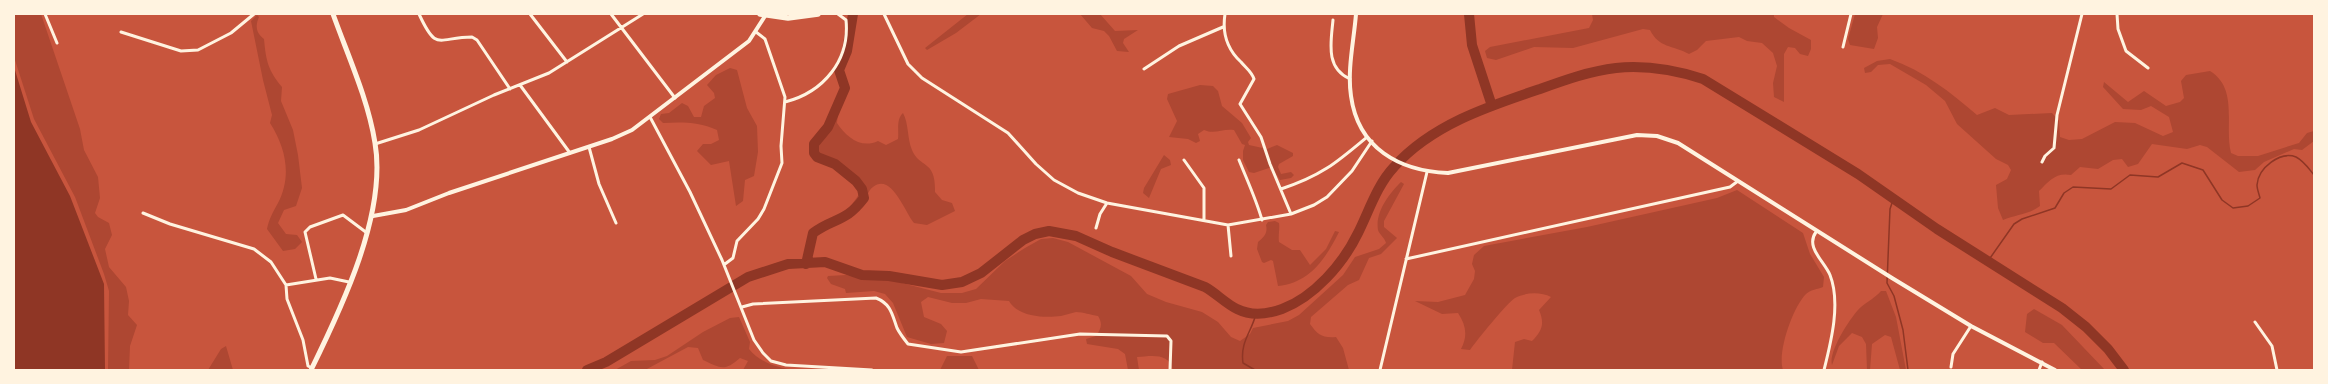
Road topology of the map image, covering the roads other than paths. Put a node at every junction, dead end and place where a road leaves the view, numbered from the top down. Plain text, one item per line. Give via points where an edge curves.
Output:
1 (45, 14) edge
2 (254, 14) edge
3 (333, 14) edge
4 (419, 14) edge
5 (530, 14) edge
6 (611, 14) edge
7 (643, 14) edge
8 (818, 14) edge
9 (838, 14) edge
10 (884, 14) edge
11 (1225, 14) edge
12 (1356, 14) edge
13 (1851, 14) edge
14 (2082, 14) edge
15 (2117, 14) edge
16 (762, 15) edge
17 (788, 16) edge
18 (1333, 20) dead end
19 (1223, 27) junction
20 (621, 28) junction
21 (121, 32) dead end
22 (756, 32) junction
23 (57, 43) dead end
24 (1843, 47) dead end
25 (567, 62) junction
26 (2148, 68) dead end
27 (1144, 69) dead end
28 (1350, 79) junction
29 (520, 85) junction
30 (510, 89) junction
31 (675, 98) junction
32 (785, 102) junction
33 (650, 117) junction
34 (1368, 136) junction
35 (1372, 141) junction
36 (375, 144) junction
37 (589, 147) junction
38 (570, 153) junction
39 (1184, 160) dead end
40 (1239, 160) dead end
41 (2042, 162) dead end
42 (1427, 172) junction
43 (1738, 181) junction
44 (1281, 189) junction
45 (1107, 203) junction
46 (143, 213) dead end
47 (1291, 214) junction
48 (373, 216) junction
49 (1204, 220) junction
50 (1262, 220) junction
51 (616, 223) dead end
52 (1228, 225) junction
53 (1096, 228) dead end
54 (1816, 232) junction
55 (367, 233) junction
56 (1232, 256) dead end
57 (1406, 259) junction
58 (725, 264) junction
59 (316, 279) junction
60 (349, 282) junction
61 (286, 285) junction
62 (742, 306) junction
63 (2255, 322) dead end
64 (1971, 326) junction
65 (2042, 362) junction
66 (1951, 367) dead end
67 (312, 369) edge
68 (872, 370) edge
69 (1170, 370) edge
70 (1380, 370) edge
71 (1824, 370) edge
72 (2039, 370) edge
73 (2055, 370) edge
74 (2277, 370) edge

1 - 23 street
2 - 21 street via 231,33 198,50 181,51
3 - 36 main road via 365,104
4 - 30 street via 427,31 436,40 442,42 472,37 477,40
5 - 25 street
6 - 20 street
7 - 20 street
8 - 17 highway
9 - 32 street via 846,20 846,46 836,68 820,85
10 - 45 street via 908,64 922,78 1008,133 1054,180 1078,193
11 - 19 street
12 - 28 street
13 - 24 street
14 - 41 street via 2057,115 2054,148
15 - 26 street via 2118,29 2126,51
16 - 17 highway
16 - 22 street
18 - 28 street via 1331,59 1341,74
19 - 27 street via 1179,46
19 - 44 street via 1229,47 1253,74 1253,84 1240,104 1261,137
20 - 25 street
20 - 31 street
22 - 31 street via 739,49
22 - 32 street via 765,39
25 - 29 street
28 - 34 street via 1354,110
29 - 30 street
29 - 38 street
30 - 36 street via 419,130
31 - 33 street
32 - 58 street via 780,170 758,219 737,241 733,258
33 - 37 street via 612,140
33 - 58 street
34 - 35 street
34 - 44 street via 1313,178
35 - 42 street via 1387,156 1414,170
35 - 47 street via 1352,170 1327,197
36 - 48 main road via 377,188
37 - 38 street
37 - 51 street via 599,184
38 - 48 street via 406,210
39 - 49 street via 1204,188
40 - 50 street via 1255,195
42 - 43 street via 1448,173 1473,169 1637,135 1657,136 1678,143
42 - 57 street
43 - 54 street
43 - 57 street via 1730,187
44 - 47 street
45 - 49 street
45 - 53 street
46 - 61 street via 170,224 254,249 271,262
47 - 50 street
48 - 55 main road
49 - 52 street
50 - 52 street
52 - 56 street
54 - 64 street
54 - 71 street via 1811,240 1812,246 1825,265 1833,285 1832,328
55 - 59 street via 343,215 310,227 306,232
55 - 60 main road
57 - 70 street
58 - 62 street
59 - 60 street via 330,278
59 - 61 street
60 - 67 main road
61 - 67 street via 287,298 303,340 308,366
62 - 68 street via 754,340 771,361 786,365
62 - 69 street via 876,298 885,302 891,310 908,344 951,351 1080,334 1167,336 1171,341
63 - 74 street via 2272,346
64 - 65 street
64 - 66 street via 1953,354
65 - 72 street
65 - 73 street

